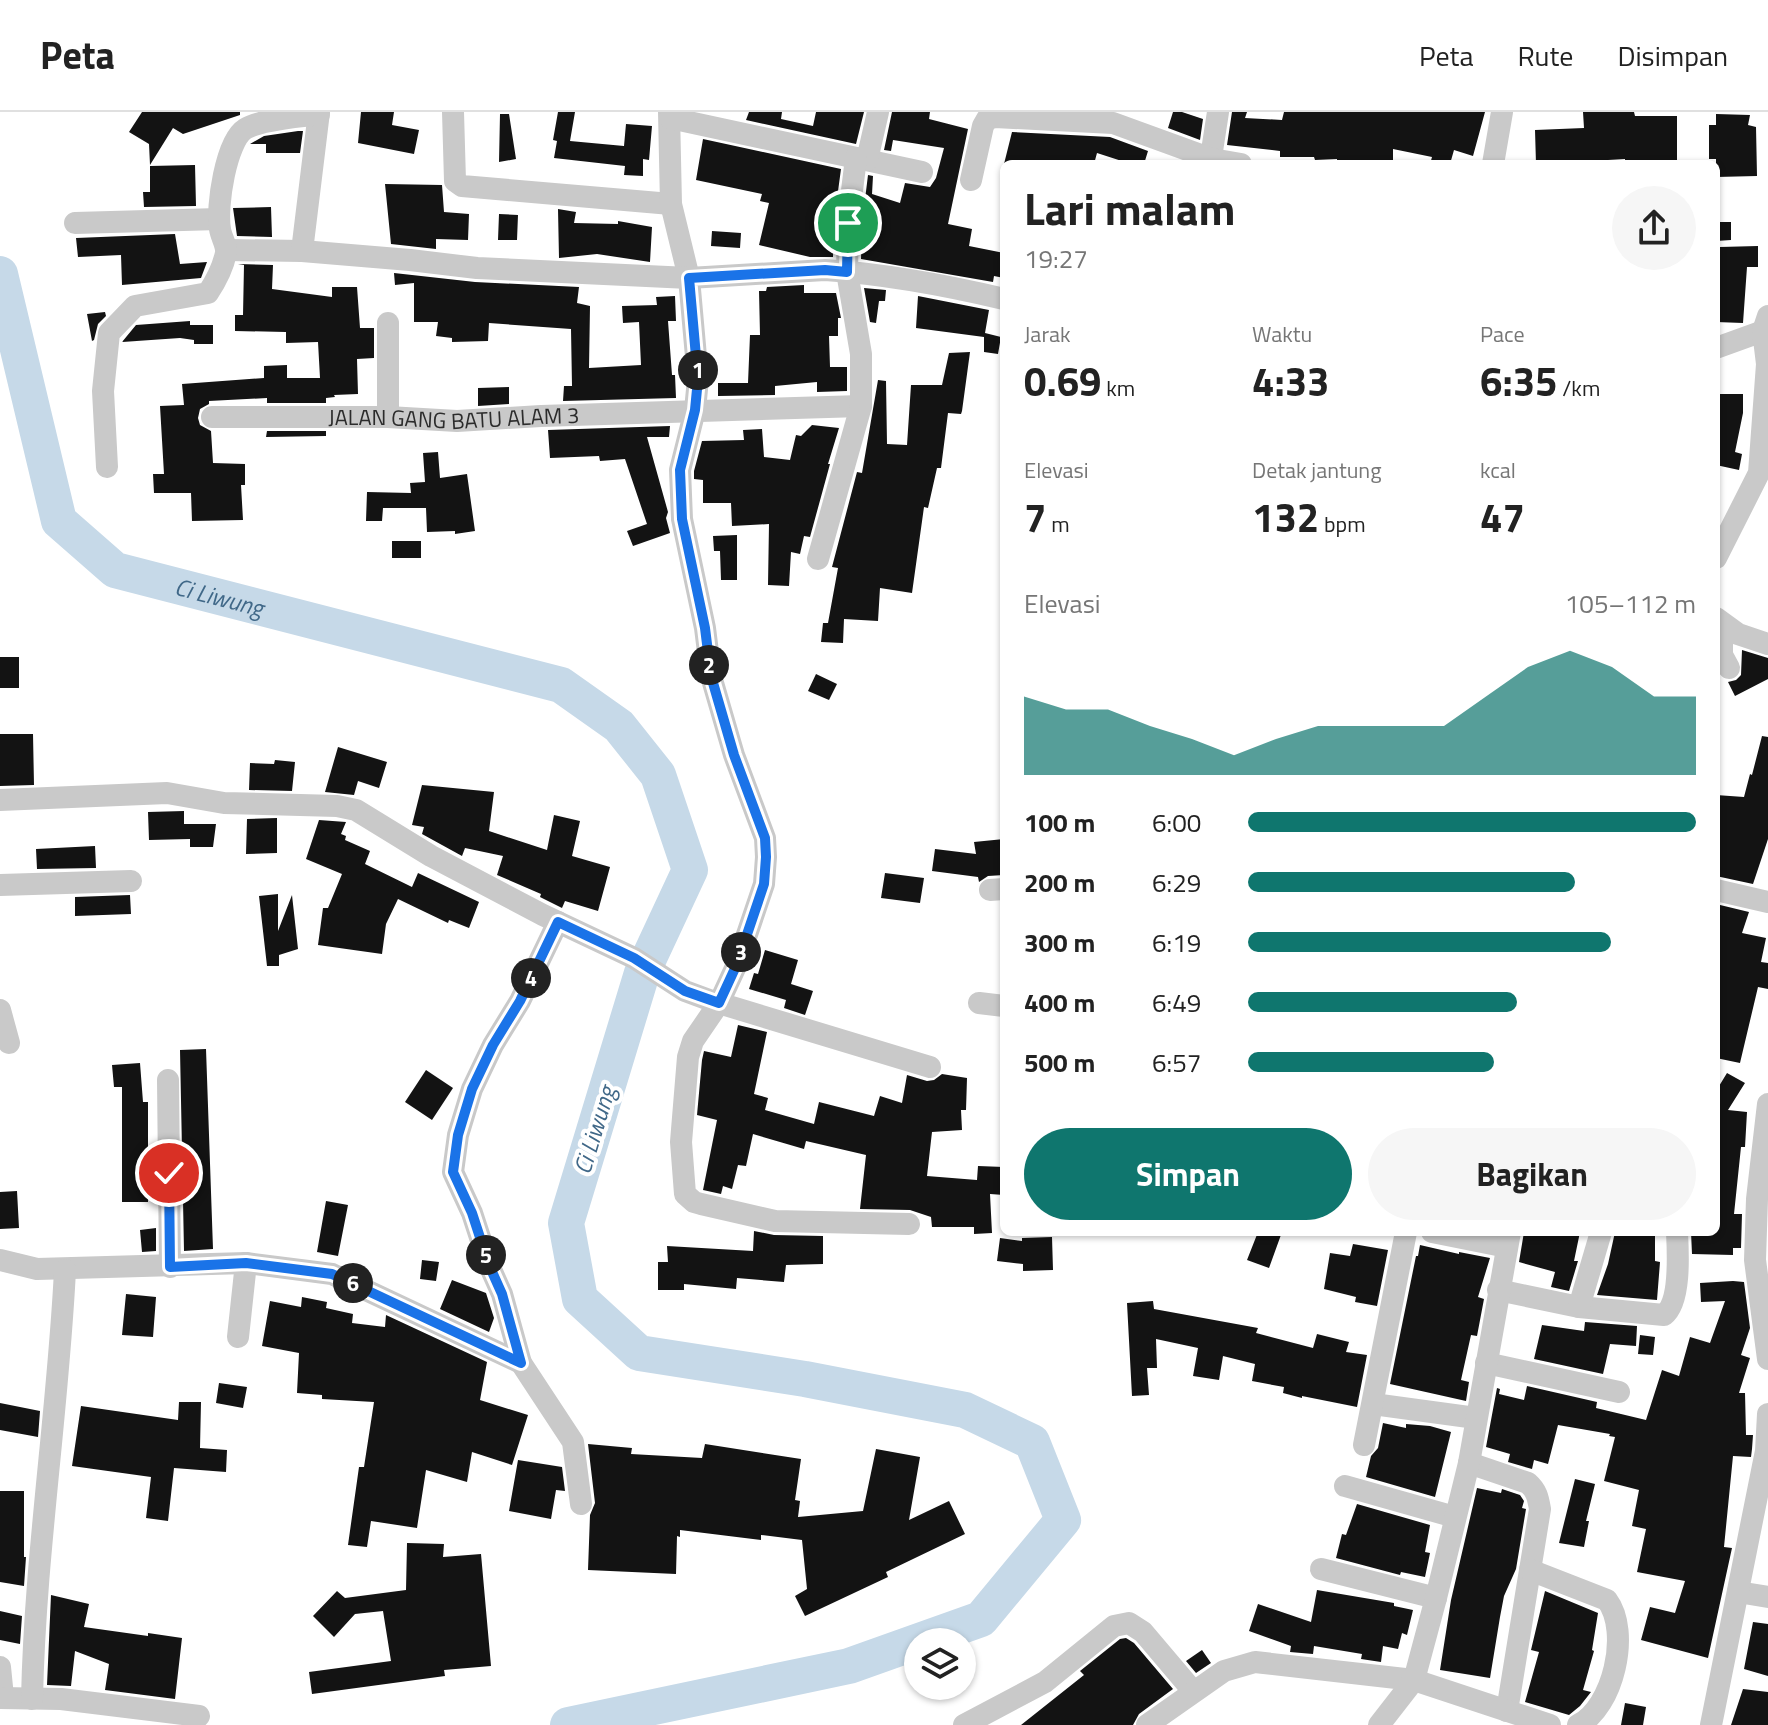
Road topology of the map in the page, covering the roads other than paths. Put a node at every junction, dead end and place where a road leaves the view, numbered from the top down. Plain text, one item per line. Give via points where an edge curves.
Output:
1 (453, 112) edge
2 (878, 112) edge
3 (1218, 112) edge
4 (1502, 112) edge
5 (319, 113) edge
6 (669, 115) edge
7 (1114, 118) edge
8 (862, 159) junction
9 (1207, 160) edge
10 (1211, 160) edge
11 (1494, 160) edge
12 (922, 172) dead end
13 (971, 180) dead end
14 (671, 204) junction
15 (219, 219) junction
16 (75, 223) dead end
17 (227, 250) junction
18 (302, 251) junction
19 (847, 272) junction
20 (689, 278) junction
21 (1000, 298) edge
22 (388, 323) dead end
23 (1766, 324) edge
24 (1720, 346) edge
25 (861, 406) junction
26 (695, 410) junction
27 (212, 417) dead end
28 (388, 417) junction
29 (107, 467) dead end
30 (1720, 550) edge
31 (818, 559) dead end
32 (1720, 622) edge
33 (1720, 642) edge
34 (1768, 644) edge
35 (1729, 668) dead end
36 (0, 800) edge
37 (131, 881) dead end
38 (0, 885) edge
39 (1720, 891) edge
40 (1768, 902) edge
41 (558, 922) junction
42 (719, 1003) junction
43 (979, 1003) dead end
44 (1000, 1006) edge
45 (0, 1010) edge
46 (9, 1043) dead end
47 (930, 1067) dead end
48 (168, 1080) dead end
49 (1768, 1104) edge
50 (909, 1224) dead end
51 (1405, 1236) edge
52 (1470, 1236) edge
53 (1600, 1236) edge
54 (1677, 1236) edge
55 (1508, 1240) edge
56 (0, 1260) edge
57 (246, 1263) junction
58 (170, 1267) junction
59 (65, 1270) junction
60 (1498, 1290) junction
61 (1764, 1303) edge
62 (1579, 1307) junction
63 (238, 1337) dead end
64 (1768, 1359) edge
65 (521, 1363) junction
66 (1486, 1363) junction
67 (1619, 1392) dead end
68 (1373, 1404) junction
69 (1768, 1414) edge
70 (1476, 1418) junction
71 (1364, 1445) dead end
72 (1469, 1463) junction
73 (1345, 1486) dead end
74 (581, 1504) dead end
75 (1455, 1517) junction
76 (1321, 1569) dead end
77 (1530, 1570) junction
78 (1738, 1592) junction
79 (1768, 1597) edge
80 (1436, 1598) junction
81 (0, 1667) edge
82 (1414, 1680) junction
83 (1193, 1691) junction
84 (1, 1698) edge
85 (32, 1699) junction
86 (1507, 1711) junction
87 (199, 1716) dead end
88 (964, 1725) edge
89 (1147, 1725) edge
90 (1379, 1725) edge
91 (1550, 1725) edge
92 (1578, 1725) edge
93 (1711, 1725) edge

1 - 14 street via 457,184
2 - 8 street
3 - 10 street
4 - 11 street
5 - 15 street via 248,127 237,136 224,177
5 - 18 street
6 - 8 street
6 - 14 street
7 - 9 street
7 - 13 street via 987,119
8 - 12 street
8 - 19 street via 848,223
14 - 20 street
15 - 16 street
15 - 17 street
17 - 18 street
17 - 29 street via 208,293 135,306 109,333 103,391
18 - 20 street via 477,268
19 - 20 street
19 - 21 street
19 - 25 street via 861,354
20 - 26 street via 698,361
22 - 28 street
23 - 24 street
23 - 30 street via 1759,473
25 - 26 street, JALAN GANG BATU ALAM 3
25 - 31 street
26 - 28 street, JALAN GANG BATU ALAM 3 via 457,421
26 - 42 street via 680,470 683,528 711,676 765,838 766,857 764,884
27 - 28 street, JALAN GANG BATU ALAM 3
32 - 34 street
33 - 35 street
36 - 41 street via 167,793 224,803 356,810
37 - 38 street
39 - 40 street
41 - 42 street via 634,958 685,991
41 - 65 street via 472,1089 453,1172 502,1294
42 - 47 street
42 - 50 street via 688,1057 681,1142 688,1198 775,1221
43 - 44 street
45 - 46 street
48 - 58 street
49 - 61 street via 1755,1260
51 - 68 street
52 - 55 street
53 - 62 street
54 - 62 street via 1676,1280 1670,1310 1664,1315
55 - 60 street
56 - 59 street
57 - 58 street
57 - 63 street
57 - 65 street via 332,1274
58 - 59 street
59 - 85 street via 34,1616
60 - 62 street
60 - 66 street
61 - 64 street
65 - 74 street via 573,1442
66 - 67 street
66 - 70 street
68 - 70 street
68 - 71 street
69 - 78 street via 1766,1451
70 - 72 street
72 - 75 street
72 - 77 street via 1536,1490 1540,1509
73 - 75 street
75 - 80 street
76 - 80 street
77 - 86 street
77 - 92 street via 1607,1600 1613,1609 1617,1654 1612,1677 1592,1717
78 - 79 street
78 - 93 street
80 - 82 street
81 - 84 street
82 - 83 street via 1255,1662 1224,1671
82 - 86 street
82 - 90 street
83 - 88 street via 1143,1632 1129,1623 1114,1626 1045,1682
83 - 89 street
84 - 85 street
85 - 87 street
86 - 91 street

